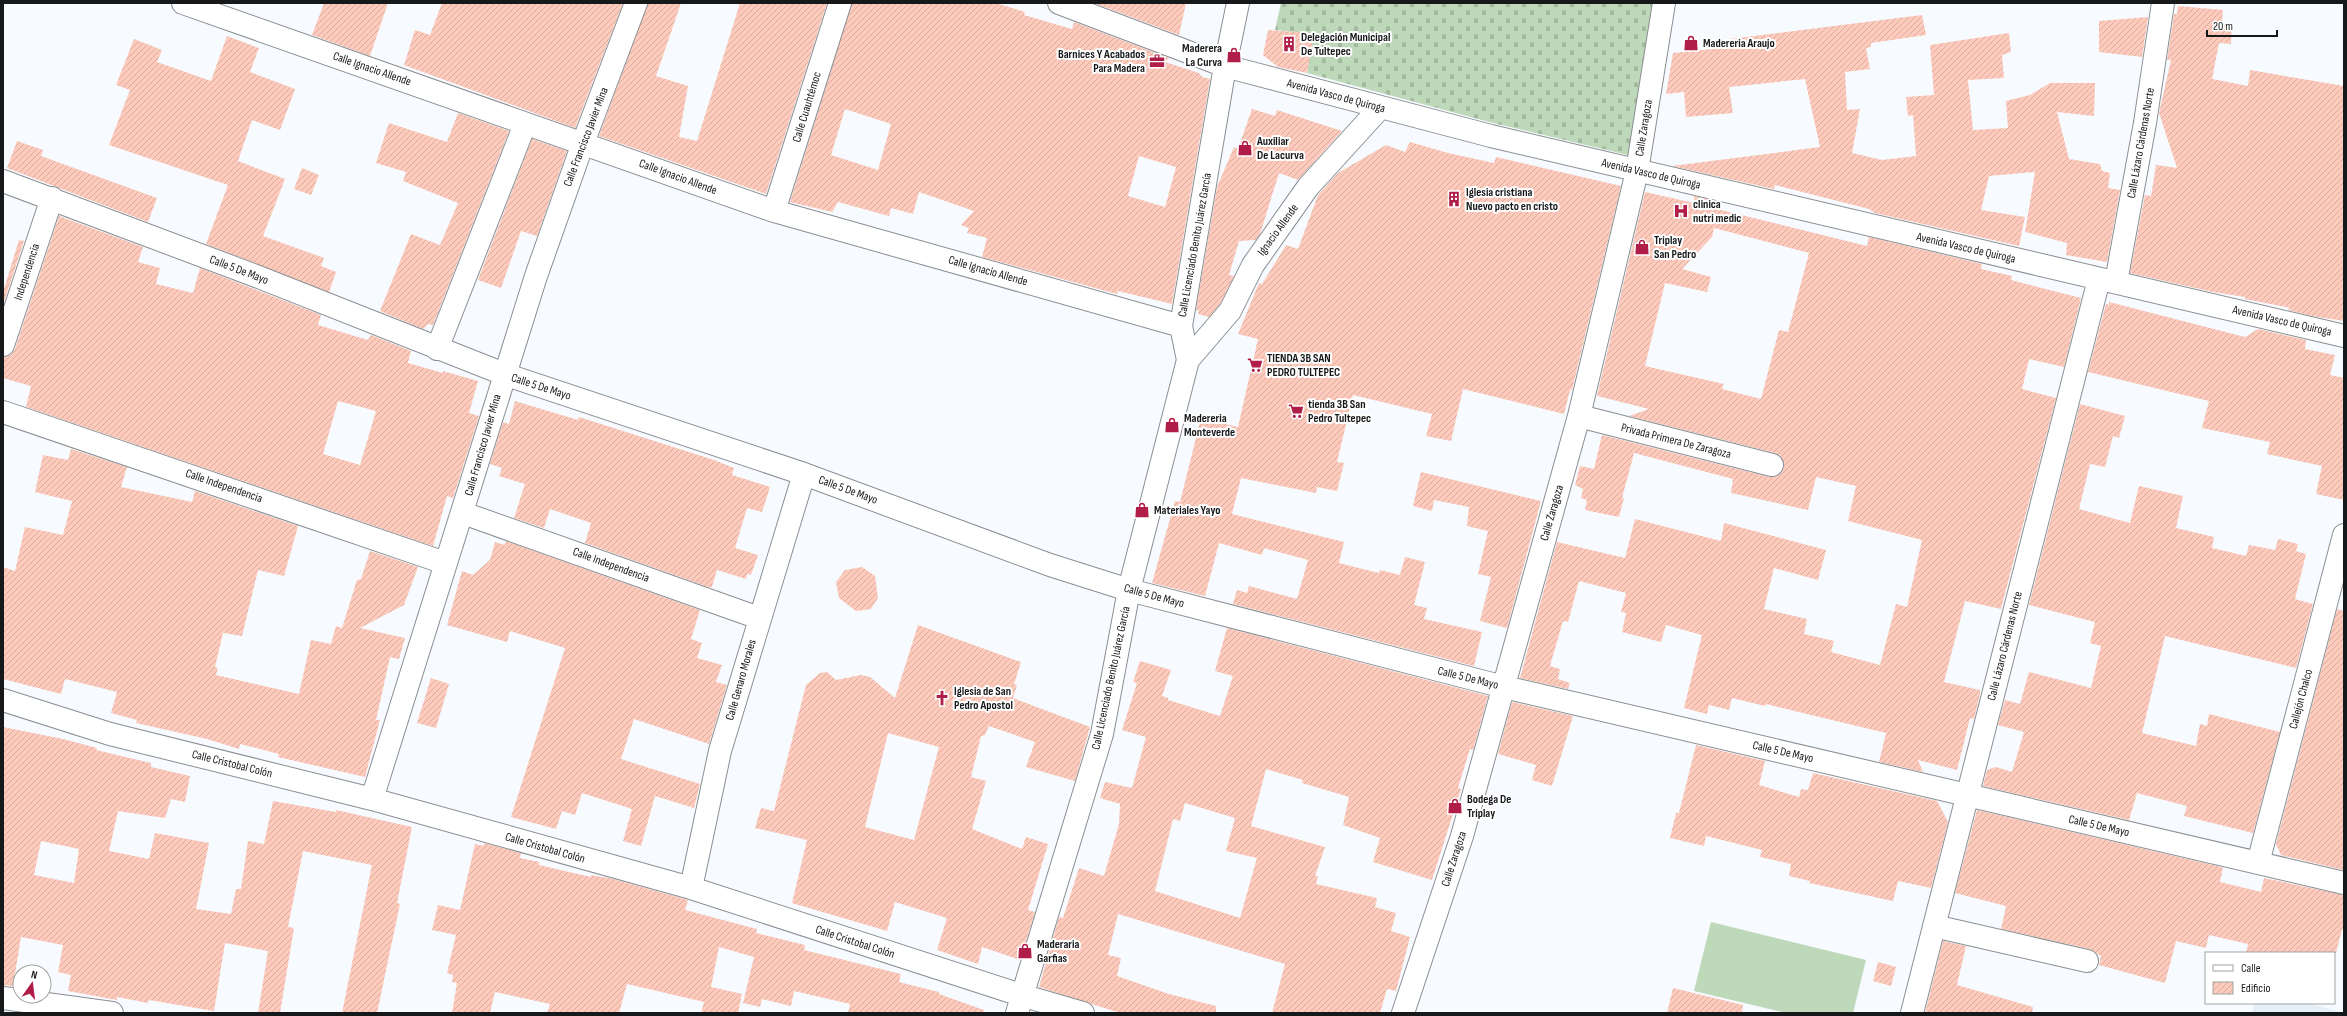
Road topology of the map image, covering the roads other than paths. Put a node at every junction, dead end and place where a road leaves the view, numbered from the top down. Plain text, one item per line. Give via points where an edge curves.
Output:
1 (183, 3) edge
2 (636, 3) edge
3 (840, 3) edge
4 (1060, 3) edge
5 (1238, 3) edge
6 (1664, 3) edge
7 (2164, 3) edge
8 (1225, 66) junction
9 (1380, 108) junction
10 (525, 124) junction
11 (583, 143) junction
12 (1637, 171) junction
13 (3, 181) edge
14 (52, 198) junction
15 (774, 211) junction
16 (2108, 281) junction
17 (1181, 326) junction
18 (2344, 336) edge
19 (3, 345) edge
20 (437, 349) junction
21 (1188, 360) junction
22 (504, 374) junction
23 (3, 412) edge
24 (1579, 416) junction
25 (1772, 465) dead end
26 (804, 474) junction
27 (463, 513) junction
28 (2344, 536) edge
29 (445, 563) junction
30 (1129, 590) junction
31 (759, 618) junction
32 (1504, 687) junction
33 (3, 700) edge
34 (1966, 794) junction
35 (372, 799) junction
36 (2258, 863) junction
37 (2344, 883) edge
38 (691, 888) junction
39 (1934, 926) junction
40 (2087, 961) dead end
41 (3, 998) edge
42 (1019, 1004) edge
43 (112, 1013) edge
44 (1083, 1013) edge
45 (1403, 1013) edge
46 (1912, 1013) edge

1 - 10 street, Calle Ignacio Allende
2 - 11 street, Calle Francisco Javier Mina
3 - 15 street, Calle Cuauhtémoc
4 - 8 street, Avenida Vasco de Quiroga
5 - 8 street, Calle Licenciado Benito Juárez García
6 - 12 street, Calle Zaragoza
7 - 16 street, Calle Lázaro Cárdenas Norte via 2145,124
8 - 9 street, Avenida Vasco de Quiroga
8 - 17 street, Calle Licenciado Benito Juárez García
9 - 12 street, Avenida Vasco de Quiroga
9 - 21 street, Ignacio Allende via 1308,187 1253,265 1230,312
10 - 11 street, Calle Ignacio Allende
10 - 20 street
11 - 15 street, Calle Ignacio Allende
11 - 22 street, Calle Francisco Javier Mina
12 - 16 street, Avenida Vasco de Quiroga
12 - 24 street, Calle Zaragoza
13 - 14 street, Calle 5 De Mayo
14 - 19 street, Independencia
14 - 20 street, Calle 5 De Mayo
15 - 17 street, Calle Ignacio Allende
16 - 18 street, Avenida Vasco de Quiroga
16 - 34 street, Calle Lázaro Cárdenas Norte
17 - 21 street, Calle Licenciado Benito Juárez García
20 - 22 street, Calle 5 De Mayo
21 - 30 street, Calle Licenciado Benito Juárez García
22 - 26 street, Calle 5 De Mayo
22 - 27 street, Calle Francisco Javier Mina
23 - 29 street, Calle Independencia
24 - 25 street, Privada Primera De Zaragoza
24 - 32 street, Calle Zaragoza
26 - 30 street, Calle 5 De Mayo via 1050,565
26 - 31 street, Calle Genaro Morales
27 - 29 street, Calle Francisco Javier Mina
27 - 31 street, Calle Independencia
28 - 36 street, Callejón Chalco
29 - 35 street, Calle Francisco Javier Mina
30 - 32 street, Calle 5 De Mayo
30 - 42 street, Calle Licenciado Benito Juárez García via 1102,734
31 - 38 street, Calle Genaro Morales via 720,751
32 - 34 street, Calle 5 De Mayo
32 - 45 street, Calle Zaragoza via 1462,836
33 - 35 street, Calle Cristobal Colón via 110,734
34 - 36 street, Calle 5 De Mayo
34 - 39 street, Calle Lázaro Cárdenas Norte
35 - 38 street, Calle Cristobal Colón
36 - 37 street, Calle 5 De Mayo
38 - 42 street, Calle Cristobal Colón
39 - 40 street
39 - 46 street, Calle Lázaro Cárdenas Norte
41 - 43 street
42 - 44 street, Calle Cristobal Colón

